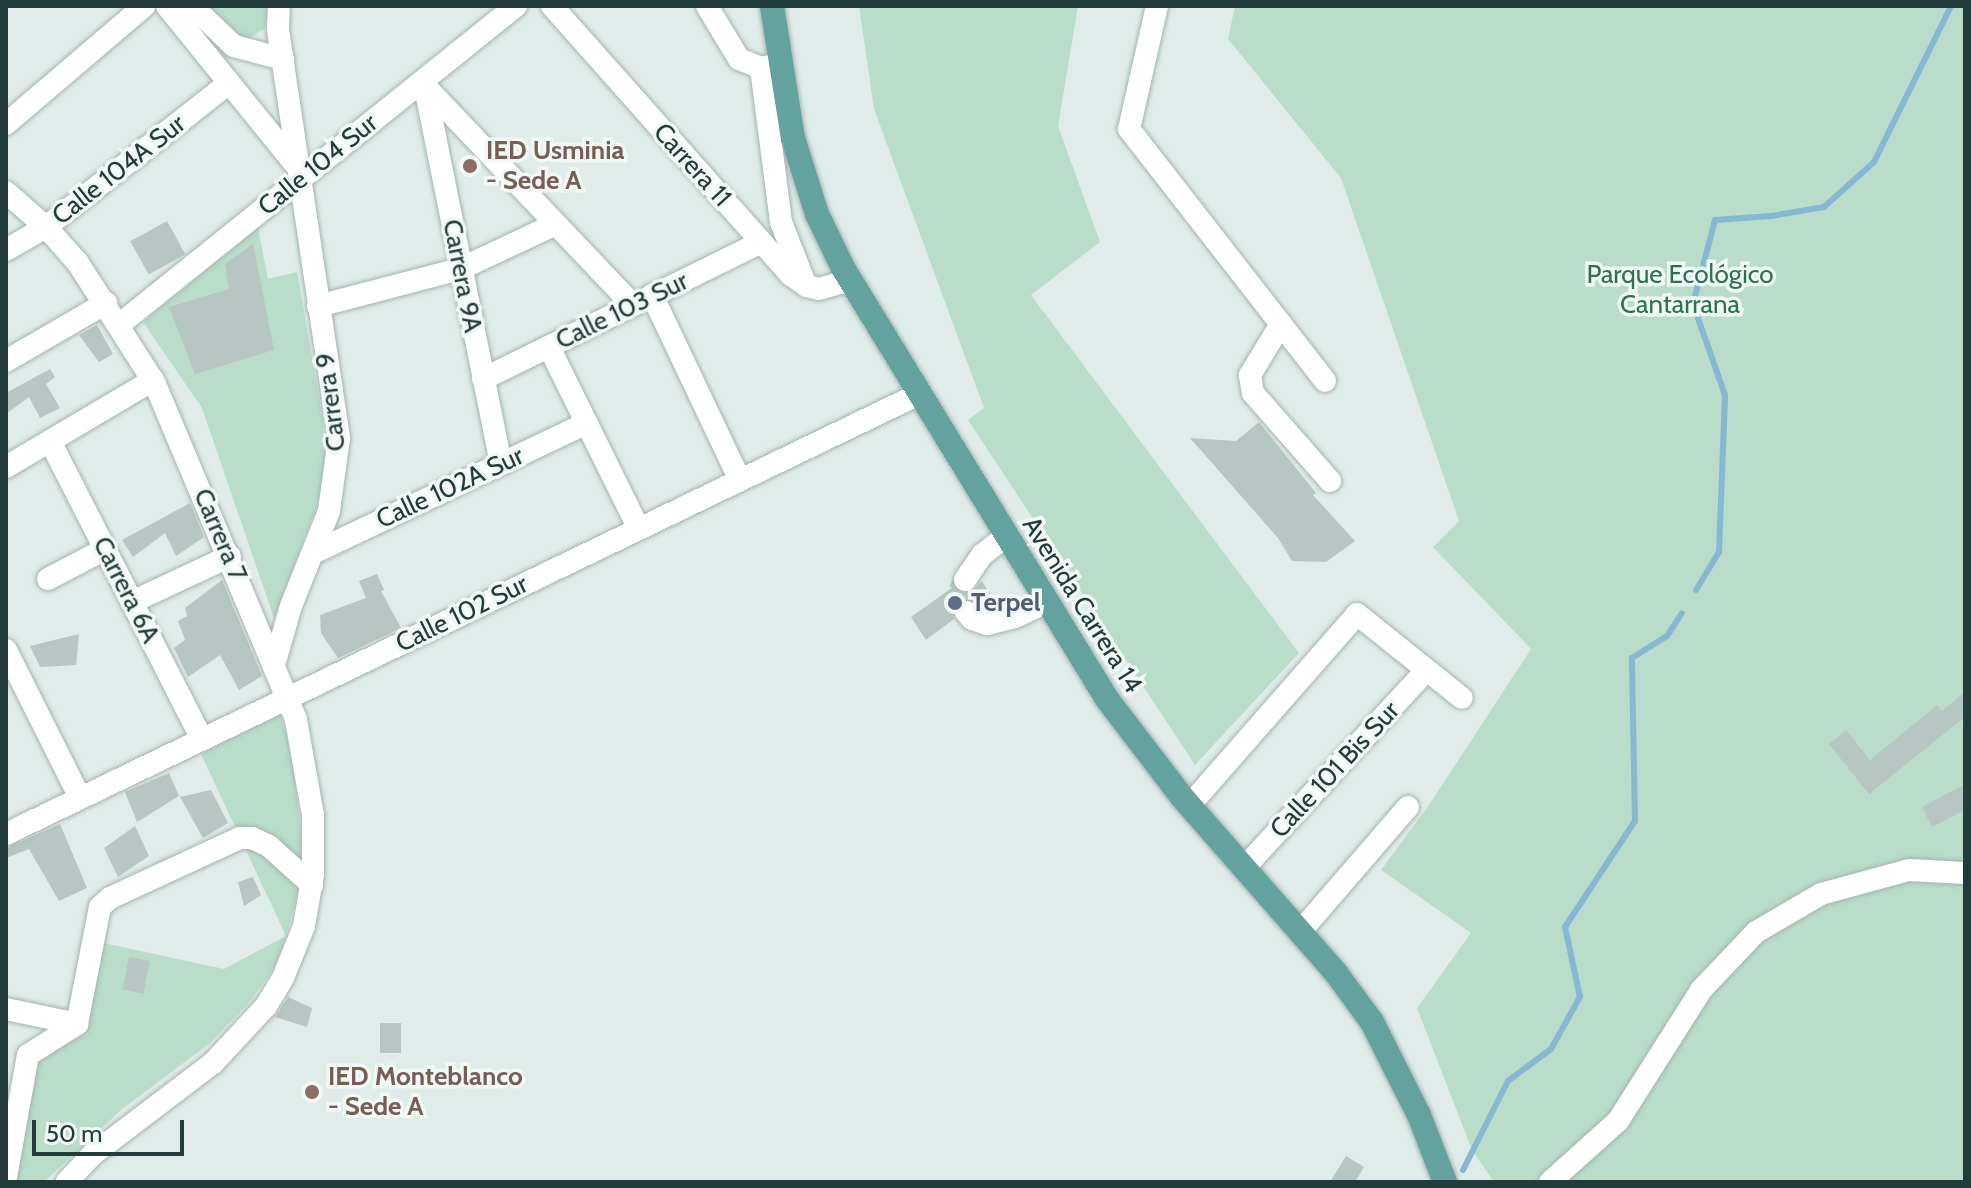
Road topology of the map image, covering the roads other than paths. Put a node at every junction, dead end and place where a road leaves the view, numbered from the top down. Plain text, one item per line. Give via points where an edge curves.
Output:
1 (144, 6) edge
2 (167, 6) edge
3 (192, 6) edge
4 (516, 6) edge
5 (552, 6) edge
6 (707, 6) edge
7 (772, 6) edge
8 (1157, 6) edge
9 (278, 10) edge
10 (283, 59) junction
11 (771, 66) junction
12 (228, 84) junction
13 (423, 85) junction
14 (6, 124) edge
15 (301, 175) junction
16 (6, 192) edge
17 (556, 224) junction
18 (46, 227) junction
19 (761, 242) junction
20 (6, 250) edge
21 (460, 269) junction
22 (850, 280) junction
23 (807, 286) junction
24 (643, 300) junction
25 (106, 303) junction
26 (318, 306) junction
27 (120, 324) junction
28 (1281, 324) junction
29 (549, 347) junction
30 (6, 361) edge
31 (483, 379) junction
32 (153, 380) junction
33 (1325, 381) dead end
34 (919, 394) junction
35 (587, 423) junction
36 (50, 441) junction
37 (501, 464) junction
38 (6, 467) edge
39 (740, 480) junction
40 (1330, 481) dead end
41 (639, 529) junction
42 (1005, 537) junction
43 (105, 549) junction
44 (313, 553) junction
45 (230, 556) junction
46 (48, 579) dead end
47 (965, 580) tunnel mouth
48 (132, 602) junction
49 (1045, 603) junction
50 (966, 612) dead end
51 (6, 650) edge
52 (274, 665) junction
53 (1426, 671) junction
54 (287, 698) junction
55 (1462, 698) dead end
56 (202, 739) junction
57 (80, 798) junction
58 (1189, 806) junction
59 (1408, 807) dead end
60 (6, 834) edge
61 (1244, 868) junction
62 (1965, 873) edge
63 (312, 885) junction
64 (1300, 932) junction
65 (6, 1009) edge
66 (77, 1024) junction
67 (6, 1177) edge
68 (1437, 1179) edge
69 (67, 1182) edge
70 (1550, 1182) edge

1 - 14 street
2 - 12 street
3 - 10 street via 234,46
4 - 13 street, Calle 104 Sur
5 - 19 street, Carrera 11
6 - 11 street via 739,59
7 - 11 main road, Avenida Carrera 14
8 - 28 street via 1129,129
9 - 10 street, Carrera 9
10 - 15 street, Carrera 9
11 - 22 main road, Avenida Carrera 14 via 807,184
11 - 23 street via 781,222
12 - 15 street
12 - 18 street, Calle 104A Sur
13 - 15 street, Calle 104 Sur
13 - 17 street
13 - 21 street, Carrera 9A
15 - 26 street, Carrera 9
15 - 27 street, Calle 104 Sur
16 - 18 street, Carrera 7
17 - 21 street
17 - 24 street
18 - 20 street, Calle 104A Sur
18 - 25 street, Carrera 7
19 - 23 street, Carrera 11
19 - 24 street, Calle 103 Sur
21 - 26 street
21 - 31 street, Carrera 9A
22 - 23 street via 819,289
22 - 34 main road, Avenida Carrera 14
24 - 29 street, Calle 103 Sur
24 - 39 street
25 - 27 street, Carrera 7
25 - 30 street
26 - 44 street, Carrera 9 via 339,438 335,487
27 - 32 street, Carrera 7
28 - 33 street
28 - 40 street via 1250,375 1253,393
29 - 31 street, Calle 103 Sur
29 - 35 street
31 - 37 street, Carrera 9A
32 - 36 street
32 - 45 street, Carrera 7
34 - 39 street, Calle 102 Sur
34 - 42 main road, Avenida Carrera 14
35 - 37 street, Calle 102A Sur
35 - 41 street
36 - 38 street
36 - 43 street, Carrera 6A
37 - 44 street, Calle 102A Sur
39 - 41 street, Calle 102 Sur
41 - 54 street, Calle 102 Sur
42 - 47 street via 982,555
42 - 49 main road, Avenida Carrera 14
43 - 46 street
43 - 48 street, Carrera 6A
44 - 52 street, Carrera 9
45 - 48 street
45 - 52 street, Carrera 7
48 - 56 street, Carrera 6A
49 - 50 street via 987,624
49 - 58 main road, Avenida Carrera 14 via 1107,699
51 - 57 street
52 - 54 street, Carrera 7
53 - 55 street
53 - 58 street via 1357,614
53 - 61 street, Calle 101 Bis Sur
54 - 56 street, Calle 102 Sur
54 - 63 street, Carrera 7 via 309,780
56 - 57 street, Calle 102 Sur
57 - 60 street, Calle 102 Sur
58 - 61 main road, Avenida Carrera 14
59 - 64 street
61 - 64 main road, Avenida Carrera 14
62 - 70 street via 1909,870 1821,894 1756,932 1701,990 1618,1121
63 - 66 street via 269,846 240,838 110,898 100,907 90,940
63 - 69 street, Carrera 7 via 304,926 283,978 241,1035 186,1086 92,1155
64 - 68 main road, Avenida Carrera 14 via 1372,1022 1419,1115
65 - 66 street
66 - 67 street via 28,1055

